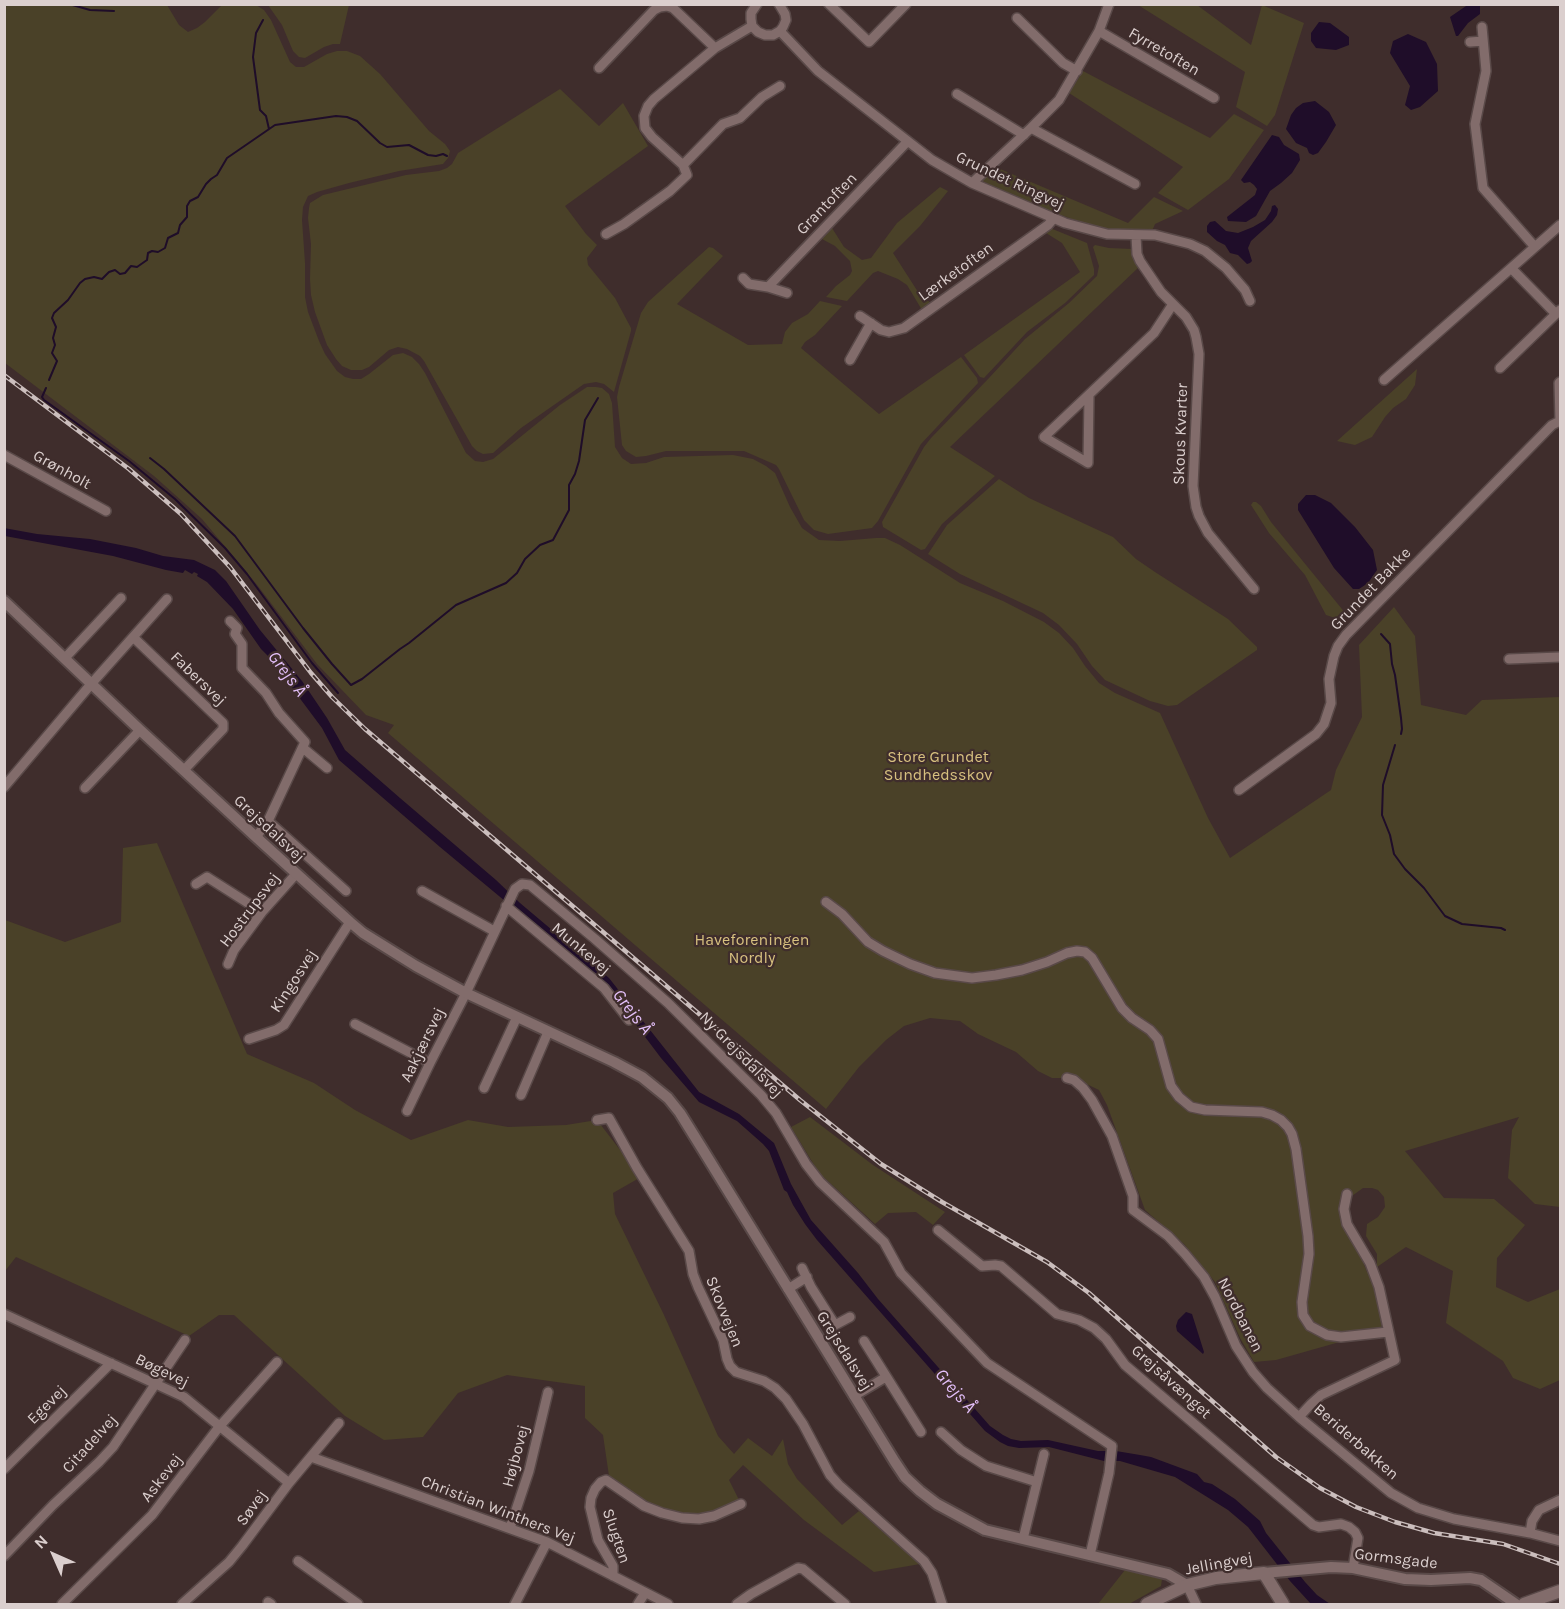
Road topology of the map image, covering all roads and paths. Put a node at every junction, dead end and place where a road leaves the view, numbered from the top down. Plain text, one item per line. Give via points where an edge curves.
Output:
1 (757, 4) edge
2 (829, 4) edge
3 (906, 4) edge
4 (1109, 4) edge
5 (781, 5) edge
6 (1017, 18) dead end
7 (752, 26) junction
8 (1482, 27) dead end
9 (780, 31) junction
10 (1099, 32) junction
11 (1483, 41) junction
12 (1470, 42) dead end
13 (714, 48) junction
14 (599, 69) dead end
15 (1077, 71) junction
16 (780, 86) dead end
17 (957, 94) dead end
18 (1214, 98) dead end
19 (1027, 131) junction
20 (907, 142) junction
21 (682, 165) junction
22 (972, 183) junction
23 (1135, 184) dead end
24 (1054, 218) junction
25 (1560, 225) edge
26 (606, 234) dead end
27 (1136, 236) junction
28 (1535, 248) junction
29 (1512, 269) junction
30 (743, 278) dead end
31 (768, 287) junction
32 (787, 293) dead end
33 (1250, 301) dead end
34 (1173, 304) junction
35 (1558, 312) edge
36 (860, 316) dead end
37 (871, 323) junction
38 (850, 360) dead end
39 (1500, 368) dead end
40 (1384, 380) dead end
41 (1560, 382) edge
42 (1089, 394) junction
43 (1560, 422) edge
44 (4, 455) edge
45 (106, 511) dead end
46 (1254, 589) dead end
47 (121, 598) dead end
48 (167, 599) dead end
49 (5, 602) edge
50 (230, 621) dead end
51 (133, 638) junction
52 (1560, 657) edge
53 (65, 658) junction
54 (1509, 659) dead end
55 (92, 683) junction
56 (140, 730) junction
57 (303, 748) junction
58 (327, 768) dead end
59 (184, 770) junction
60 (4, 787) edge
61 (85, 788) dead end
62 (1239, 790) dead end
63 (268, 821) junction
64 (256, 837) junction
65 (296, 874) junction
66 (196, 884) dead end
67 (346, 891) dead end
68 (422, 891) dead end
69 (826, 902) dead end
70 (507, 905) junction
71 (262, 912) junction
72 (350, 922) junction
73 (494, 931) junction
74 (228, 964) dead end
75 (466, 993) junction
76 (518, 1017) junction
77 (629, 1020) dead end
78 (355, 1024) dead end
79 (548, 1032) junction
80 (249, 1039) dead end
81 (430, 1063) junction
82 (1067, 1078) dead end
83 (484, 1088) dead end
84 (521, 1095) dead end
85 (407, 1111) dead end
86 (597, 1120) dead end
87 (1347, 1194) dead end
88 (938, 1230) dead end
89 (802, 1268) dead end
90 (807, 1277) junction
91 (788, 1289) junction
92 (4, 1314) edge
93 (850, 1317) dead end
94 (1388, 1332) junction
95 (185, 1340) dead end
96 (864, 1341) dead end
97 (111, 1362) junction
98 (277, 1362) dead end
99 (886, 1377) junction
100 (155, 1383) junction
101 (548, 1392) dead end
102 (854, 1396) junction
103 (1299, 1417) junction
104 (339, 1423) dead end
105 (219, 1427) junction
106 (921, 1432) dead end
107 (941, 1432) dead end
108 (1044, 1454) dead end
109 (311, 1457) junction
110 (4, 1469) edge
111 (1037, 1482) junction
112 (289, 1483) junction
113 (1560, 1500) edge
114 (741, 1504) dead end
115 (510, 1528) junction
116 (1530, 1533) junction
117 (1023, 1539) junction
118 (1560, 1540) edge
119 (547, 1542) junction
120 (1090, 1555) junction
121 (4, 1556) edge
122 (298, 1561) dead end
123 (1353, 1568) junction
124 (1269, 1572) junction
125 (613, 1576) junction
126 (1187, 1584) junction
127 (1560, 1592) edge
128 (645, 1593) junction
129 (1560, 1597) edge
130 (1195, 1603) edge
131 (62, 1605) edge
132 (182, 1605) edge
133 (358, 1605) edge
134 (515, 1605) edge
135 (638, 1605) edge
136 (668, 1605) edge
137 (737, 1605) edge
138 (845, 1605) edge
139 (942, 1605) edge
140 (1147, 1605) edge
141 (1282, 1605) edge
142 (1516, 1605) edge
143 (1524, 1605) edge
144 (1544, 1605) edge

1 - 7 street via 751,13
2 - 3 street via 869,42
4 - 10 street
5 - 9 street via 786,20
6 - 15 street via 1063,63
7 - 9 street via 765,35
7 - 13 street
8 - 11 street
9 - 20 street, Grundet Ringvej via 818,71
10 - 15 street
10 - 18 street, Fyrretoften
11 - 12 street
11 - 28 street via 1486,71 1475,124 1483,188
13 - 14 street via 673,8 660,7
13 - 21 street via 654,99 644,116 645,128
15 - 19 street via 1059,100
16 - 21 street via 740,118 723,124
17 - 19 street
19 - 22 street
19 - 23 street
20 - 22 street, Grundet Ringvej
20 - 31 street, Grantoften
21 - 26 street via 687,175 670,191
22 - 24 street, Grundet Ringvej
24 - 27 street, Grundet Ringvej via 1107,234
24 - 37 street, Lærketoften via 904,328 889,332
25 - 28 street
27 - 33 street, Grundet Ringvej via 1155,235 1205,251 1234,276
27 - 34 street, Skous Kvarter via 1140,261
28 - 29 street
29 - 35 street
29 - 40 street
30 - 31 street via 749,284
31 - 32 street
34 - 42 street via 1154,333
34 - 46 street, Skous Kvarter via 1194,330 1199,354 1193,486 1196,507 1208,533
35 - 39 street
36 - 37 street, Lærketoften
37 - 38 street
41 - 43 street
42 - 42 street via 1044,437 1089,463 1089,429
43 - 62 street, Grundet Bakke via 1552,425 1346,635 1334,656 1329,679 1331,703 1324,724
44 - 45 street, Grønholt
47 - 53 street
48 - 51 street
49 - 53 street, Grejsdalsvej
50 - 57 street via 242,644 242,668 305,742
51 - 55 street
51 - 59 street, Fabersvej via 223,723 224,729
52 - 54 street
53 - 55 street, Grejsdalsvej
55 - 56 street, Grejsdalsvej
55 - 60 street
56 - 59 street, Grejsdalsvej
56 - 61 street
57 - 58 street
57 - 63 street
59 - 64 street, Grejsdalsvej
63 - 64 street
63 - 67 street
64 - 65 street, Grejsdalsvej
65 - 71 street, Hostrupsvej
65 - 72 street, Grejsdalsvej
66 - 71 street via 207,877
68 - 73 street
69 - 94 street via 868,942 935,973 972,978 996,975 1067,953 1085,952 1122,1008 1158,1039 1171,1086 1179,1097 1191,1107 1205,1110 1262,1112 1288,1127 1296,1149 1308,1236 1302,1302 1303,1315 1310,1326 1341,1337
70 - 73 street, Ny Grejsdalsvej
70 - 77 street, Munkevej via 596,980
70 - 120 street, Ny Grejsdalsvej via 519,885 530,885 668,1003 761,1095 820,1182 885,1242 901,1273 987,1363 1110,1444 1111,1462
71 - 74 street, Hostrupsvej
72 - 75 street, Grejsdalsvej via 393,953
72 - 80 street, Kingosvej via 285,1025
73 - 75 street, Ny Grejsdalsvej
75 - 76 street, Grejsdalsvej
75 - 81 street, Aakjærsvej
76 - 79 street, Grejsdalsvej
76 - 83 street
78 - 81 street
79 - 84 street
79 - 91 street, Grejsdalsvej via 642,1077 668,1098
81 - 85 street, Aakjærsvej
82 - 103 street, Nordbanen via 1083,1088 1113,1136 1134,1210 1168,1236 1204,1277 1236,1346 1253,1372
86 - 139 street, Skovvejen via 609,1118 689,1251 693,1274 723,1340 730,1366 736,1372 764,1381 786,1399 830,1475 924,1561
87 - 94 street, Beriderbakken via 1347,1224 1370,1263
88 - 123 street, Grejsåvænget via 982,1266 1001,1266 1058,1314 1094,1328 1125,1365 1313,1525 1349,1527 1358,1538
89 - 90 street
90 - 91 street
90 - 93 street via 835,1325
91 - 102 street, Grejsdalsvej
92 - 97 street, Bøgevej
94 - 103 street, Beriderbakken via 1395,1360 1321,1395
95 - 100 street, Citadelvej
96 - 99 street
97 - 100 street, Bøgevej
97 - 110 street, Egevej
98 - 105 street, Askevej
99 - 102 street
99 - 106 street
100 - 105 street, Bøgevej via 184,1397
100 - 121 street, Citadelvej via 113,1447
101 - 115 street, Højbovej
102 - 117 street, Grejsdalsvej via 894,1462 920,1491 985,1530
103 - 116 street, Beriderbakken via 1402,1500 1454,1519
104 - 109 street, Søvej
105 - 112 street, Bøgevej
105 - 131 street, Askevej via 152,1515
107 - 111 street via 986,1466
108 - 111 street
109 - 112 street, Søvej
109 - 115 street, Christian Winthers Vej
111 - 117 street
112 - 132 street, Søvej via 236,1554
113 - 116 street via 1539,1510
114 - 125 street, Slugten via 714,1516 682,1518 644,1506 606,1480 601,1482 590,1507 598,1540 613,1566
115 - 119 street, Christian Winthers Vej
116 - 118 street, Beriderbakken
117 - 120 street, Grejsdalsvej
119 - 125 street, Christian Winthers Vej
119 - 134 street
120 - 126 street, Grejsdalsvej via 1168,1574
122 - 133 street
123 - 124 street, Gormsgade
123 - 142 street, Gormsgade via 1405,1579 1480,1580
124 - 126 main road, Jellingvej
124 - 141 main road
125 - 128 street, Christian Winthers Vej
126 - 130 street
126 - 140 main road, Jellingvej
127 - 143 main road
128 - 135 street
128 - 136 street, Christian Winthers Vej
129 - 144 main road
137 - 138 street via 798,1568

